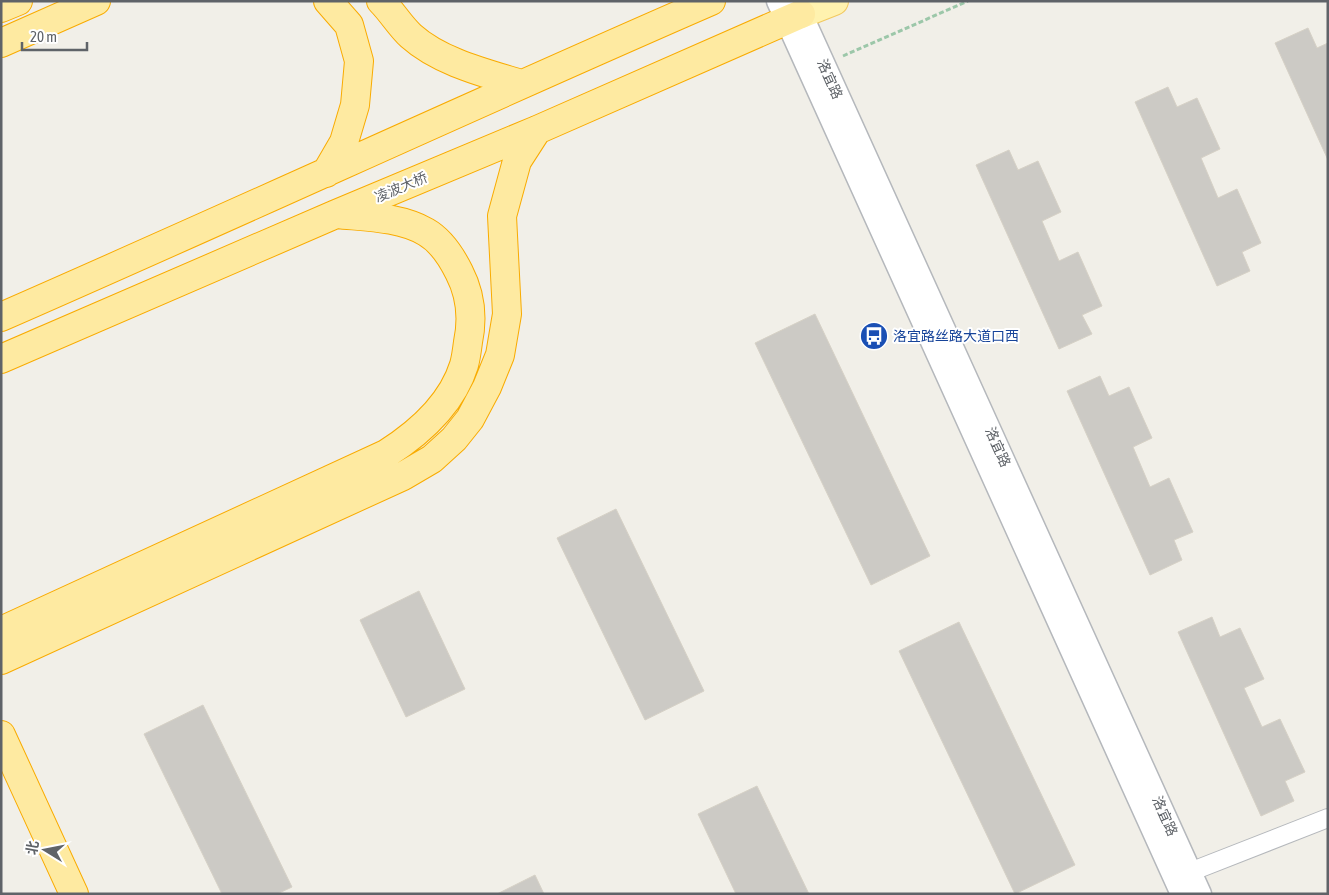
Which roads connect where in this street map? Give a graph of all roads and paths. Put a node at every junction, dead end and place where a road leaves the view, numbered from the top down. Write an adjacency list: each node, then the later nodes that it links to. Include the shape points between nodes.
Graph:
1 (18, 1): 8 (highway)
2 (96, 1): 10 (highway)
3 (328, 1): 14 (highway, via 349,25 359,61 355,105 344,142)
4 (381, 1): 12 (highway, via 412,37 433,51 465,67)
5 (711, 1): 12 (highway)
6 (834, 1): 9 (main road)
7 (968, 1): 11 (path)
8 (1, 8)
9 (790, 9): 13 (highway, 凌波大桥); 22 (street, 洛宜路); 24 (street, 洛宜路)
10 (1, 43)
11 (839, 58)
12 (521, 84): 14 (highway)
13 (537, 130): 15 (highway, 凌波大桥); 19 (highway, via 516,161 502,216 507,314 500,355 470,419 454,439 432,459 403,476)
14 (326, 173): 16 (highway)
15 (336, 214): 17 (highway, 凌波大桥); 18 (highway, via 387,220 428,233 454,262 464,281 471,304 464,365 450,394 430,419 408,440 386,454)
16 (1, 317)
17 (1, 359)
18 (1, 631)
19 (1, 660)
20 (1, 735): 23 (highway)
21 (1328, 818): 22 (street)
22 (1190, 872): 25 (street, 洛宜路)
23 (74, 894)
24 (1182, 894)
25 (1200, 894)

